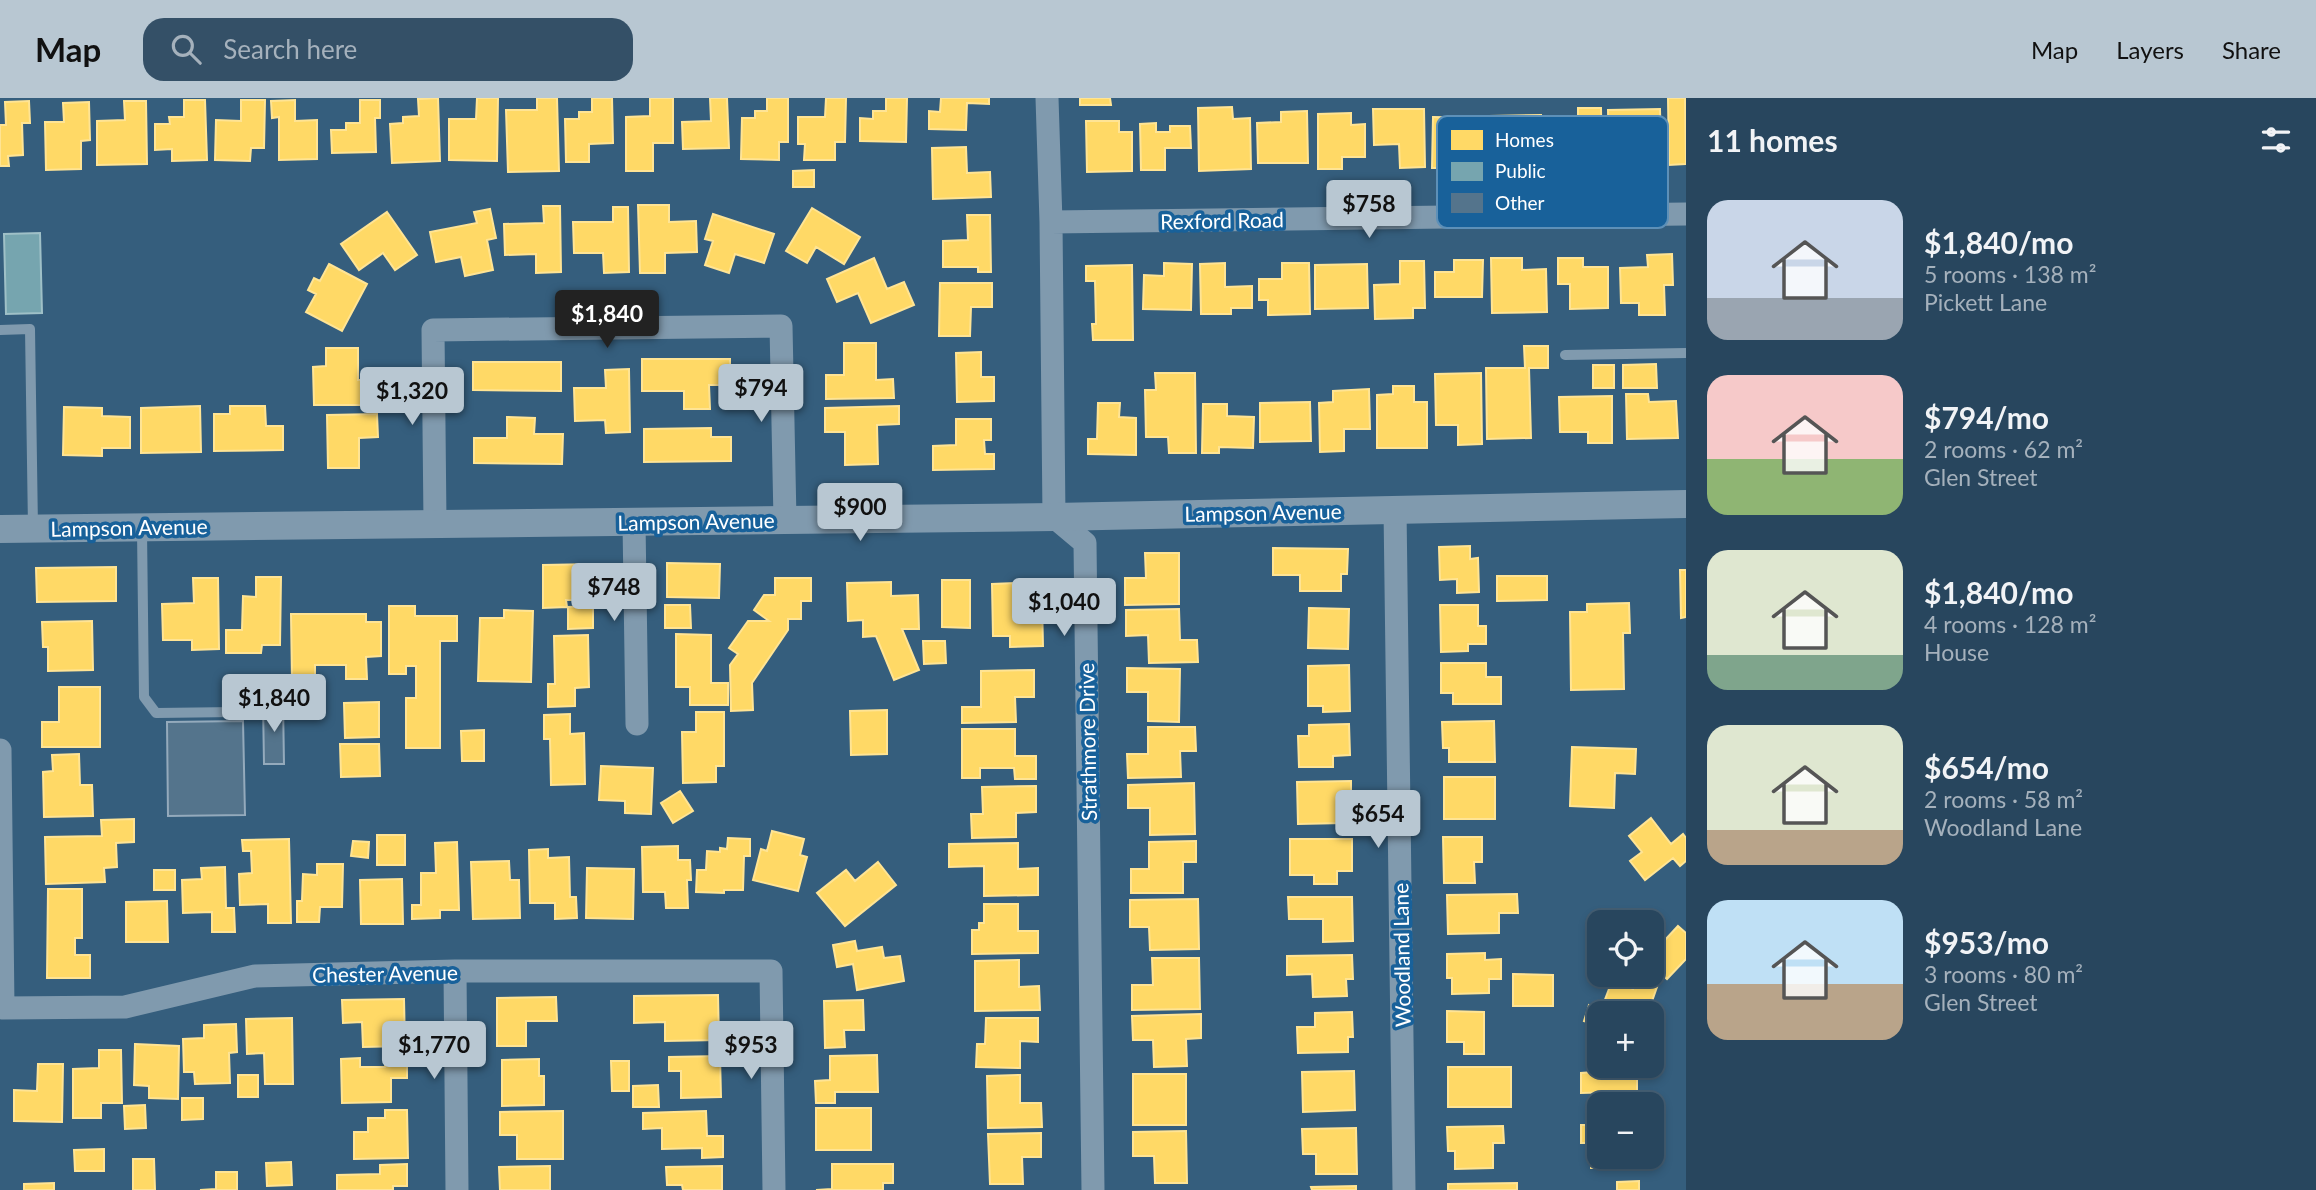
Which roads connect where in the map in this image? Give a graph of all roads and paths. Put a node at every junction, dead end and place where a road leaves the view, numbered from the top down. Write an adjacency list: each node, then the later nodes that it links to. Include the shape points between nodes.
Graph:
1 (1047, 98): 5 (street)
2 (1668, 214): 3 (street, Rexford Road)
3 (1686, 214)
4 (1437, 217): 5 (street, Rexford Road)
5 (1051, 222): 11 (street)
6 (0, 330): 16 (lane, via 30,329)
7 (1686, 353): 8 (lane)
8 (1565, 355)
9 (1686, 504): 10 (street, Lampson Avenue)
10 (1395, 509): 11 (street, Lampson Avenue); 25 (street, Woodland Lane)
11 (1054, 517): 12 (street, Lampson Avenue); 24 (street, Strathmore Drive, via 1085,543)
12 (785, 520): 13 (street, via 781,326 433,330); 14 (street, Lampson Avenue)
13 (435, 522): 14 (street, Lampson Avenue); 15 (street, Lampson Avenue)
14 (634, 522): 19 (street)
15 (142, 527): 16 (street, Lampson Avenue); 18 (lane, via 144,697 156,713)
16 (33, 528): 17 (street, Lampson Avenue)
17 (0, 529)
18 (236, 712)
19 (637, 724)
20 (0, 750): 21 (street, Chester Avenue, via 4,1008 125,1007 255,976)
21 (455, 971): 22 (street); 23 (street, Chester Avenue, via 771,971)
22 (457, 1190)
23 (774, 1190)
24 (1093, 1190)
25 (1404, 1190)

